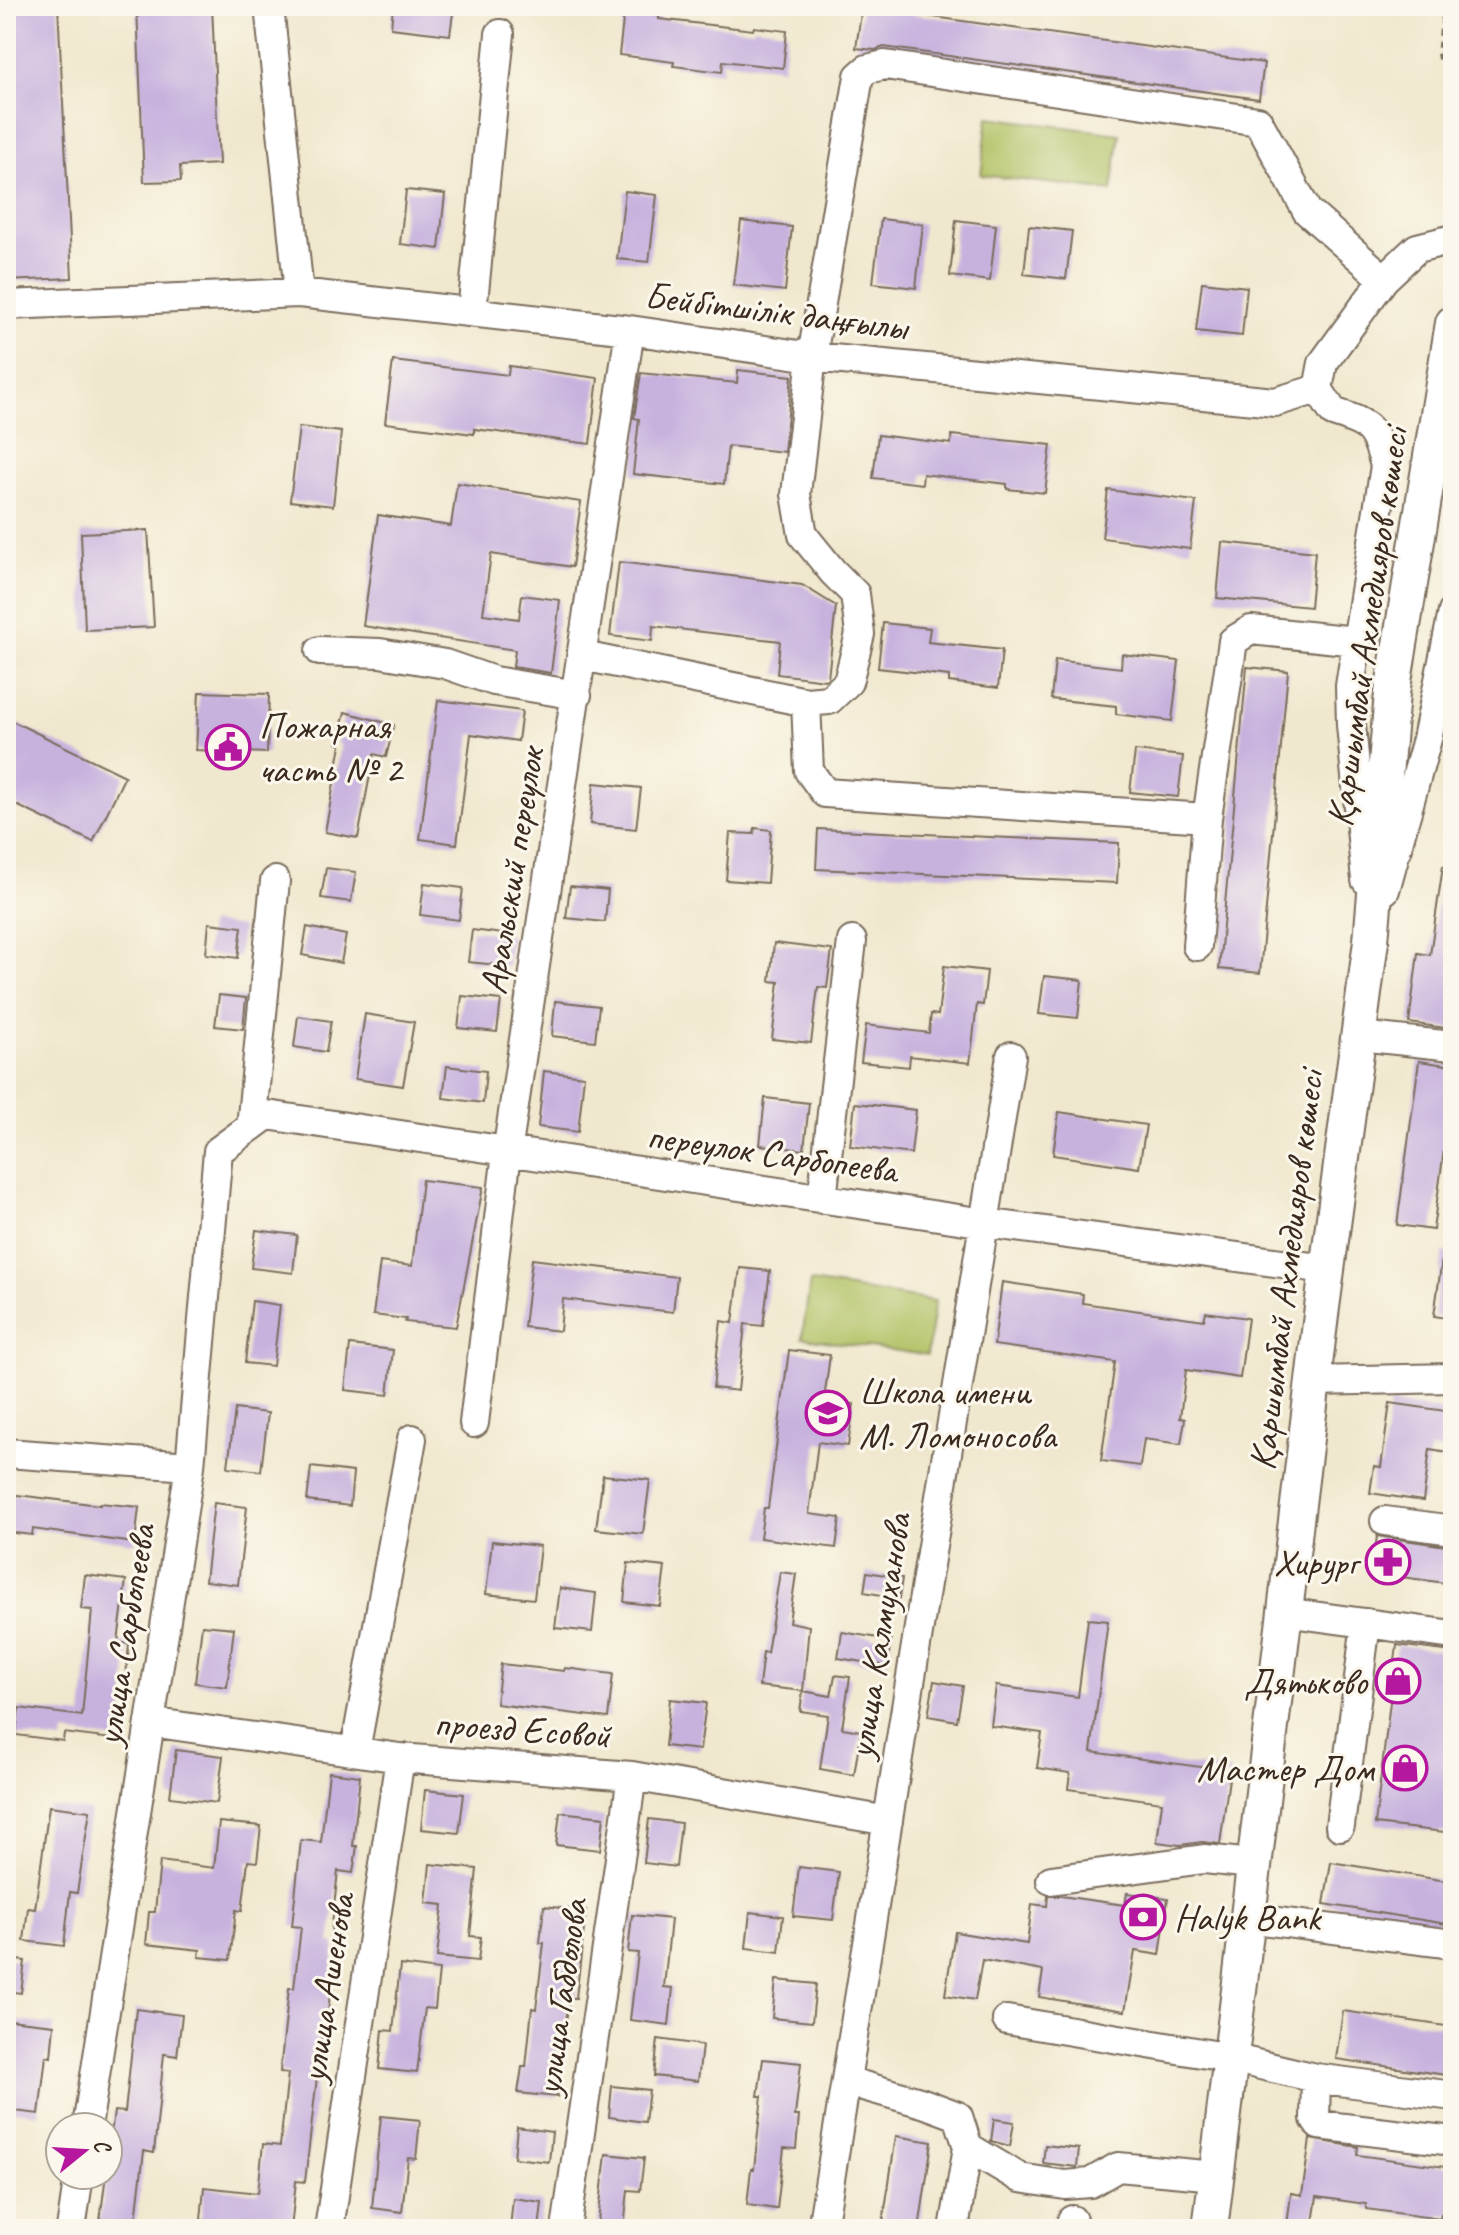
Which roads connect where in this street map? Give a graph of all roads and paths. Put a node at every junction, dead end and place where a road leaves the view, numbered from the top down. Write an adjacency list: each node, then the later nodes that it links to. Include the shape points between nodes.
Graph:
1 (269, 6): 7 (street)
2 (1444, 6): 4 (path, via 1439,60 1451,58)
3 (500, 34): 9 (street)
4 (1453, 46)
5 (1453, 239): 6 (street, via 1417,248)
6 (1384, 279): 12 (street, via 1307,211 1258,121 885,65 859,76); 13 (street, via 1323,363)
7 (299, 293): 8 (street, Бейбітшілік даңғылы); 9 (street, Бейбітшілік даңғылы)
8 (6, 305)
9 (472, 312): 11 (street, Бейбітшілік даңғылы)
10 (1453, 323): 23 (main road, Қаршымбай Ахмедияров көшесі, via 1392,693)
11 (630, 330): 12 (street, Бейбітшілік даңғылы); 17 (street, Аральский переулок)
12 (812, 357): 13 (street, Бейбітшілік даңғылы, via 1275,402); 19 (street, via 796,494 800,522 803,535 855,594 860,634 848,682 829,700)
13 (1318, 389): 15 (street, via 1333,412 1361,421 1377,437 1385,466)
14 (1453, 612): 23 (street, via 1427,739)
15 (1356, 641): 20 (street, via 1251,630 1233,641); 23 (street, via 1351,725)
16 (320, 651): 18 (street, via 380,653 445,664 494,681)
17 (583, 656): 18 (street, Аральский переулок); 19 (street)
18 (577, 695): 30 (street, Аральский переулок)
19 (806, 702): 20 (street, via 809,771 825,793)
20 (1207, 818): 24 (street)
21 (275, 881): 28 (street)
22 (852, 941): 31 (street)
23 (1371, 941): 25 (main road, Қаршымбай Ахмедияров көшесі)
24 (1197, 946)
25 (1359, 1036): 26 (street); 33 (main road, Қаршымбай Ахмедияров көшесі)
26 (1453, 1046)
27 (1011, 1056): 32 (street, улица Калмуханова)
28 (251, 1127): 29 (street, переулок Сарбопеева); 30 (street, переулок Сарбопеева, via 267,1115)
29 (218, 1151): 39 (street, улица Сарбопеева)
30 (507, 1153): 31 (street, переулок Сарбопеева); 36 (street, Аральский переулок)
31 (822, 1199): 32 (street, переулок Сарбопеева)
32 (985, 1223): 33 (street, переулок Сарбопеева); 49 (street, улица Калмуханова)
33 (1327, 1269): 35 (main road, Қаршымбай Ахмедияров көшесі)
34 (1453, 1378): 35 (street)
35 (1313, 1381): 42 (main road, Қаршымбай Ахмедияров көшесі)
36 (474, 1423)
37 (412, 1439): 46 (street)
38 (6, 1453): 39 (street)
39 (190, 1466): 45 (street, улица Сарбопеева)
40 (1385, 1521): 41 (street)
41 (1453, 1530)
42 (1284, 1612): 43 (street); 51 (main road, Қаршымбай Ахмедияров көшесі)
43 (1366, 1623): 44 (street); 50 (street)
44 (1453, 1635)
45 (150, 1722): 46 (street, проезд Есовой); 60 (street, улица Сарбопеева)
46 (355, 1751): 47 (street, проезд Есовой)
47 (400, 1758): 48 (street, проезд Есовой); 66 (street, улица Ашенова)
48 (632, 1776): 49 (street, проезд Есовой); 67 (street, улица Габдолова)
49 (888, 1821): 58 (street, улица Калмуханова)
50 (1340, 1826)
51 (1253, 1864): 52 (street, via 1204,1859); 53 (main road, Қаршымбай Ахмедияров көшесі)
52 (1051, 1880)
53 (1246, 1918): 54 (street); 56 (main road, Қаршымбай Ахмедияров көшесі)
54 (1453, 1944)
55 (1007, 2020): 56 (street)
56 (1231, 2058): 57 (street); 63 (main road, Қаршымбай Ахмедияров көшесі)
57 (1316, 2078): 59 (street); 61 (street, via 1319,2125)
58 (846, 2081): 62 (street, via 958,2116); 68 (street, улица Калмуханова)
59 (1453, 2096)
60 (89, 2111)
61 (1453, 2141)
62 (968, 2147): 63 (street, via 1020,2178 1065,2185 1090,2183 1118,2167); 69 (street)
63 (1216, 2176): 70 (main road, Қаршымбай Ахмедияров көшесі)
64 (77, 2191): 65 (street)
65 (71, 2229)
66 (329, 2229)
67 (566, 2229)
68 (822, 2229)
69 (954, 2229)
70 (1210, 2229)

